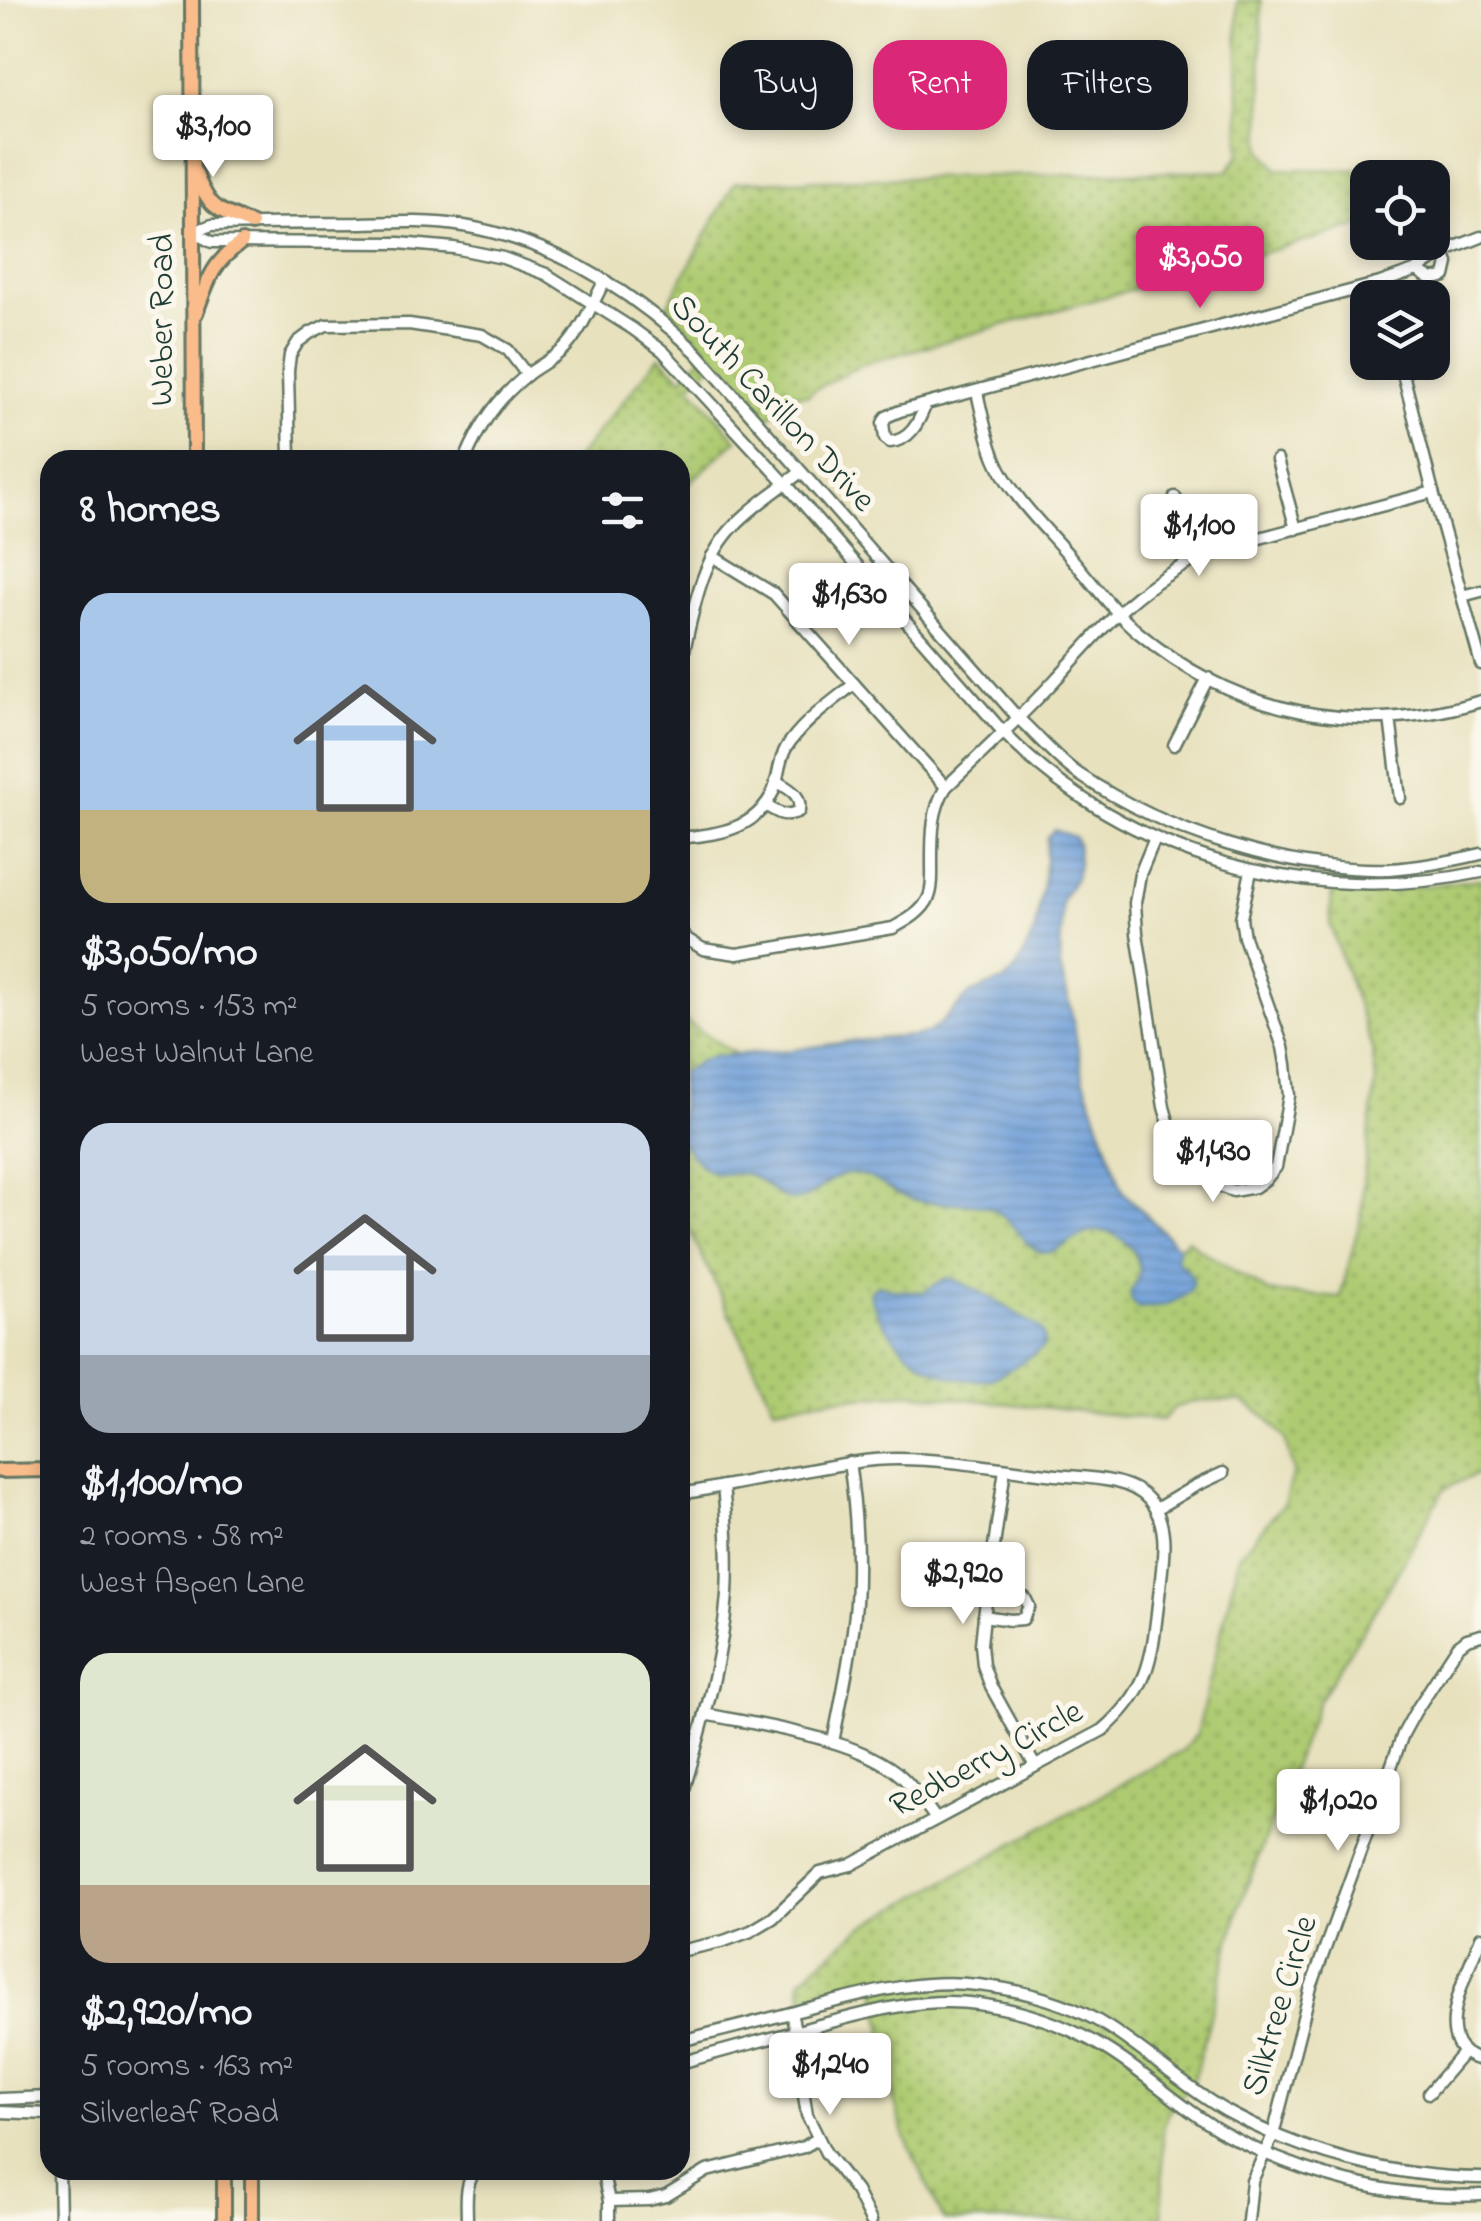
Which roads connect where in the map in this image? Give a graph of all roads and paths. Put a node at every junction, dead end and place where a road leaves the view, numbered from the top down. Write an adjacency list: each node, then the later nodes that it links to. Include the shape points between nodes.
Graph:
1 (192, 0): 2 (main road, Weber Road)
2 (192, 165): 3 (main road, via 215,208); 4 (main road, Weber Road)
3 (252, 224): 4 (street, South Carillon Drive); 11 (street, South Carillon Drive, via 463,226 526,241)
4 (192, 232): 6 (street, South Carillon Drive, via 212,242); 15 (main road, Weber Road)
5 (1481, 237): 7 (street)
6 (242, 242): 14 (street, South Carillon Drive, via 454,248 546,274); 15 (main road, via 210,272)
7 (1450, 249)
8 (1432, 260): 10 (street)
9 (1447, 260): 10 (street, via 1437,280)
10 (1418, 270): 12 (street)
11 (605, 280): 14 (street); 24 (street, South Carillon Drive, via 696,352)
12 (1389, 280)
13 (1350, 291): 18 (street)
14 (592, 302): 16 (street, via 564,349); 25 (street, South Carillon Drive, via 663,351)
15 (193, 320): 20 (main road, Weber Road)
16 (527, 375): 21 (street, via 508,350 482,334 409,324 326,326 298,342 290,355); 22 (street, via 499,401)
17 (1405, 380): 26 (street)
18 (977, 392): 19 (street); 33 (street, via 986,434 1011,488)
19 (925, 406)
20 (194, 450)
21 (291, 450)
22 (469, 450)
23 (1277, 460): 28 (street)
24 (801, 472): 25 (street); 39 (street, South Carillon Drive)
25 (786, 484): 29 (street, via 736,524); 41 (street, South Carillon Drive)
26 (1433, 492): 28 (street); 32 (street)
27 (1175, 497): 30 (street)
28 (1296, 529): 30 (street)
29 (712, 556): 34 (street); 37 (street, via 774,594)
30 (1199, 557): 33 (street)
31 (1481, 591): 32 (street)
32 (1462, 596): 35 (street)
33 (1118, 612): 36 (street, via 1168,655); 39 (street)
34 (690, 627)
35 (1481, 664)
36 (1208, 678): 40 (street, via 1276,706); 42 (street)
37 (854, 684): 43 (street, via 787,746); 44 (street)
38 (1481, 701): 40 (street, via 1444,713)
39 (1018, 718): 41 (street); 49 (street, South Carillon Drive, via 1076,773 1136,808 1209,838 1356,868 1438,864)
40 (1390, 718): 45 (street)
41 (1004, 733): 44 (street); 48 (street, South Carillon Drive, via 1071,791)
42 (1174, 745)
43 (776, 781): 46 (street); 46 (street, via 800,799 799,811 782,815)
44 (946, 788): 52 (street, via 934,814 930,897 907,920 893,928 737,954)
45 (1400, 798)
46 (764, 805): 47 (street, via 724,833)
47 (690, 837)
48 (1154, 838): 50 (street, South Carillon Drive); 50 (street, via 1135,902 1164,1107 1170,1128 1210,1180 1232,1191 1256,1187 1276,1166 1288,1096 1283,1047 1240,918)
49 (1481, 854)
50 (1252, 871): 51 (street, South Carillon Drive, via 1356,884)
51 (1481, 872)
52 (690, 941)
53 (849, 1462): 54 (street, via 895,1459); 58 (street); 65 (street, via 856,1603)
54 (1005, 1469): 60 (street, via 1131,1487); 61 (street)
55 (40, 1470): 56 (main road)
56 (0, 1471)
57 (1223, 1474): 60 (street)
58 (723, 1486): 59 (street); 64 (street, via 727,1593)
59 (690, 1492)
60 (1156, 1509): 66 (street, Redberry Circle, via 1164,1551 1147,1674 1103,1730)
61 (987, 1591): 62 (street); 62 (street, via 1025,1598 1030,1606 1024,1619)
62 (984, 1616): 66 (street, via 982,1665)
63 (1481, 1635): 82 (street, Silktree Circle, via 1458,1646 1403,1734 1311,1986)
64 (705, 1714): 65 (street); 67 (street)
65 (832, 1742): 68 (street, via 900,1775)
66 (1035, 1766): 68 (street, Redberry Circle)
67 (690, 1768)
68 (936, 1819): 70 (street, Redberry Circle, via 851,1865 820,1873 751,1932)
69 (1481, 1937): 74 (street, via 1453,2018)
70 (690, 1949)
71 (792, 2013): 72 (street); 73 (street); 82 (street, via 934,1983 1023,1993 1105,2026 1185,2085)
72 (796, 2031): 75 (street); 83 (street, via 807,2115); 84 (street, via 893,2006 974,2003 1020,2012 1109,2050 1180,2105)
73 (690, 2038)
74 (1463, 2053): 76 (street); 77 (street)
75 (690, 2059)
76 (1481, 2060)
77 (1429, 2093)
78 (40, 2098): 79 (street)
79 (0, 2100)
80 (0, 2112): 81 (street)
81 (40, 2114)
82 (1273, 2135): 84 (street, Silktree Circle); 85 (street, via 1379,2167)
83 (818, 2139): 92 (street, via 708,2171 666,2196); 98 (street)
84 (1265, 2152): 91 (street, via 1356,2183); 99 (street, Silktree Circle, via 1252,2181)
85 (1481, 2178)
86 (60, 2180): 93 (street)
87 (224, 2180): 94 (main road)
88 (252, 2180): 95 (main road)
89 (469, 2180): 96 (street)
90 (604, 2180): 92 (street)
91 (1481, 2196)
92 (609, 2201): 97 (street)
93 (60, 2221)
94 (224, 2221)
95 (252, 2221)
96 (467, 2221)
97 (608, 2221)
98 (870, 2221)
99 (1248, 2221)

